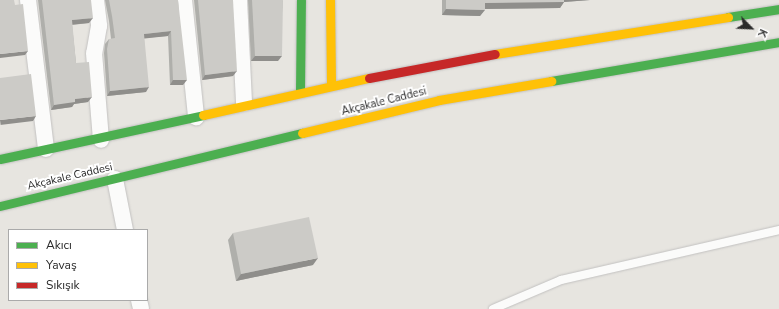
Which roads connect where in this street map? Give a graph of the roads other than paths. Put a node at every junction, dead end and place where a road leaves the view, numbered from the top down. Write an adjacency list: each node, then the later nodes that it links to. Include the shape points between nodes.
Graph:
1 (28, 0): 14 (street)
2 (96, 0): 13 (street, via 99,26 94,52)
3 (184, 0): 12 (street)
4 (239, 0): 11 (street)
5 (301, 0): 10 (main road)
6 (330, 0): 9 (main road)
7 (779, 9): 9 (main road, via 449,61)
8 (779, 42): 16 (main road, Akçakale Caddesi, via 439,100)
9 (331, 86): 10 (main road)
10 (300, 91): 11 (main road)
11 (244, 103): 12 (main road)
12 (196, 117): 13 (main road)
13 (101, 140): 14 (main road)
14 (46, 149): 15 (main road)
15 (0, 160)
16 (115, 179): 17 (main road, Akçakale Caddesi); 18 (street)
17 (0, 206)
18 (125, 229)
19 (779, 230): 20 (lane, via 561,280)
20 (493, 309)

